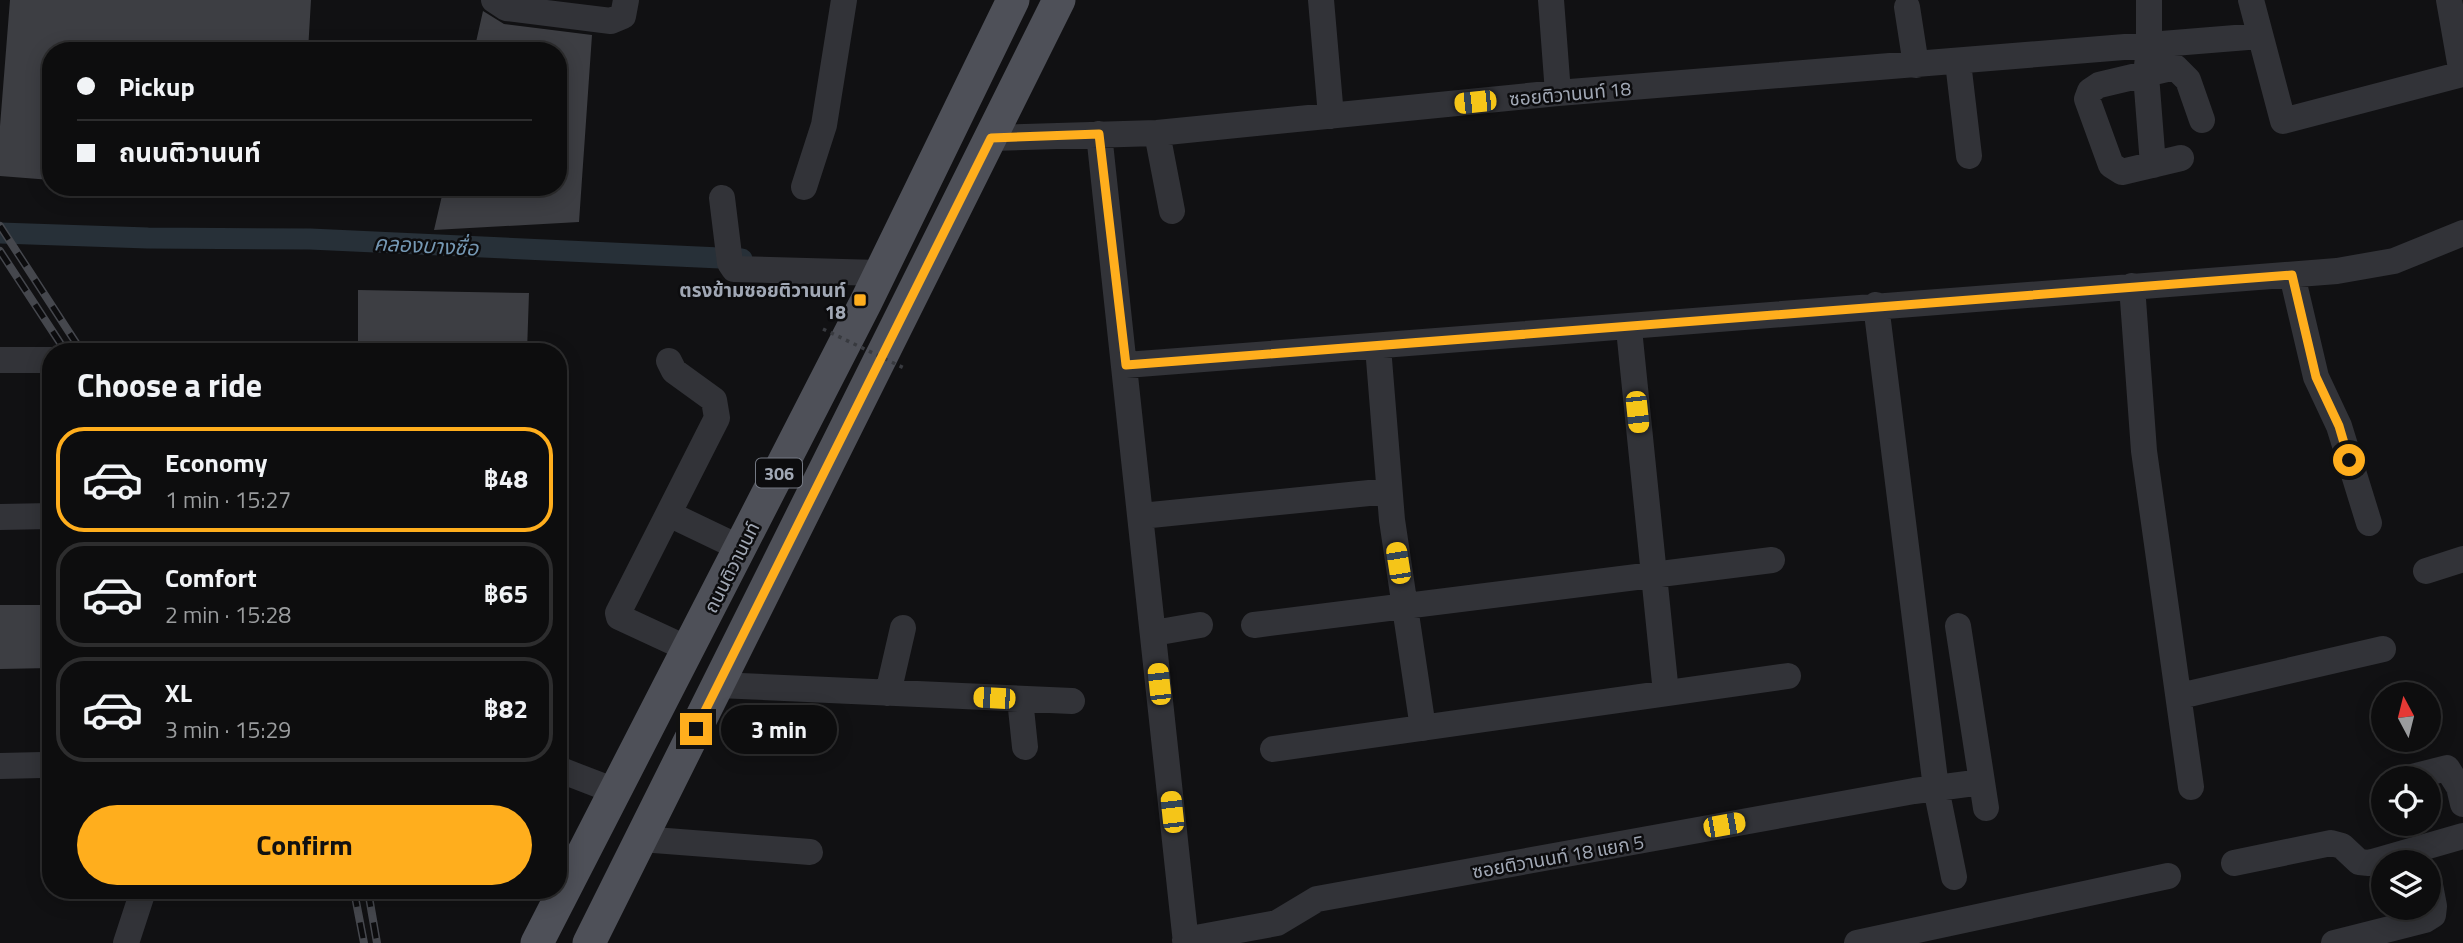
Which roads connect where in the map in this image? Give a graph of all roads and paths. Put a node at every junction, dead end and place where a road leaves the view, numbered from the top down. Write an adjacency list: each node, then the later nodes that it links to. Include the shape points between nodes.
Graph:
1 (494, 0): 2 (street, via 506,8 611,21 623,16)
2 (626, 0)
3 (844, 0): 26 (street, via 824,125)
4 (1013, 0): 30 (main road, ถนนติวานนท์ / 306)
5 (1059, 0): 22 (main road, 306)
6 (1321, 0): 18 (street)
7 (1551, 0): 17 (street)
8 (2149, 0): 13 (street)
9 (2251, 0): 12 (street)
10 (2449, 0): 12 (street, via 2462,74 2283,121)
11 (1908, 7): 15 (street)
12 (2260, 36): 13 (street, ซอยติวานนท์ 18)
13 (2149, 48): 14 (street, ซอยติวานนท์ 18); 16 (street)
14 (1958, 62): 15 (street, ซอยติวานนท์ 18); 23 (street)
15 (1916, 65): 17 (street, ซอยติวานนท์ 18)
16 (2146, 75): 19 (street, via 2175,67 2182,71); 25 (street); 25 (street, via 2099,85 2087,99 2111,165 2122,172)
17 (1558, 93): 18 (street, ซอยติวานนท์ 18)
18 (1331, 116): 20 (street, ซอยติวานนท์ 18)
19 (2202, 120)
20 (1157, 133): 21 (street, ซอยติวานนท์ 18); 28 (street)
21 (1099, 134): 22 (street, ซอยติวานนท์ 18); 40 (street)
22 (991, 138): 62 (main road, 306)
23 (1969, 156)
24 (2181, 158): 25 (street)
25 (2153, 165)
26 (804, 187)
27 (722, 198): 30 (street, via 729,255 736,269)
28 (1172, 211)
29 (2463, 233): 31 (street, via 2394,261)
30 (879, 273): 48 (main road, ถนนติวานนท์ / 306)
31 (2292, 275): 32 (street); 47 (street, via 2316,377 2339,426)
32 (2132, 286): 33 (street); 65 (street, via 2144,451)
33 (1876, 305): 34 (street); 76 (street)
34 (1629, 328): 36 (street); 52 (street)
35 (823, 329): 41 (path, bridge)
36 (1378, 346): 40 (street); 42 (street)
37 (0, 360): 38 (street)
38 (42, 360)
39 (669, 361): 43 (street, via 674,372 714,400 718,411 714,429)
40 (1126, 365): 45 (street)
41 (906, 369)
42 (1389, 491): 45 (street); 53 (street)
43 (669, 514): 48 (street); 59 (street, via 618,613)
44 (42, 516): 46 (street)
45 (1141, 516): 58 (street)
46 (0, 517)
47 (2369, 523)
48 (740, 548): 59 (main road, ถนนติวานนท์ / 306)
49 (2463, 559): 51 (street)
50 (1772, 560): 52 (street)
51 (2426, 571)
52 (1654, 575): 53 (street); 64 (street)
53 (1405, 606): 55 (street); 68 (street)
54 (1200, 625): 58 (street)
55 (1254, 625)
56 (1958, 626): 76 (street, ซอยติวานนท์ 18 แยก 5, via 1984,795)
57 (903, 628): 63 (street)
58 (1154, 633): 92 (street)
59 (688, 649): 77 (main road, ถนนติวานนท์ / 306)
60 (2383, 649): 65 (street)
61 (1787, 676): 64 (street)
62 (718, 685): 63 (street); 80 (main road, 306)
63 (888, 693): 66 (street)
64 (1666, 694): 68 (street)
65 (2180, 696): 75 (street)
66 (1020, 699): 67 (street); 69 (street)
67 (1072, 701)
68 (1423, 727): 70 (street)
69 (1025, 747)
70 (1273, 749)
71 (42, 765): 72 (street)
72 (0, 766)
73 (2441, 769): 78 (street, via 2446,768 2459,787)
74 (567, 772): 77 (street)
75 (2191, 787)
76 (1936, 788): 86 (street); 92 (street, ซอยติวานนท์ 18 แยก 5, via 1317,899 1278,923)
77 (615, 791): 87 (main road, ถนนติวานนท์ / 306)
78 (2463, 804)
79 (2463, 836): 81 (street)
80 (641, 839): 82 (street); 95 (main road, 306)
81 (2434, 850)
82 (810, 852)
83 (2234, 863): 84 (street, via 2331,843 2342,846 2359,862)
84 (2371, 863)
85 (2168, 876): 91 (street)
86 (1954, 877)
87 (567, 885)
88 (140, 899): 93 (street)
89 (560, 899): 94 (main road, ถนนติวานนท์ / 306)
90 (2425, 920): 97 (street)
91 (1964, 931): 96 (street)
92 (1185, 942)
93 (126, 943)
94 (537, 943)
95 (589, 943)
96 (1857, 943)
97 (2334, 943)

